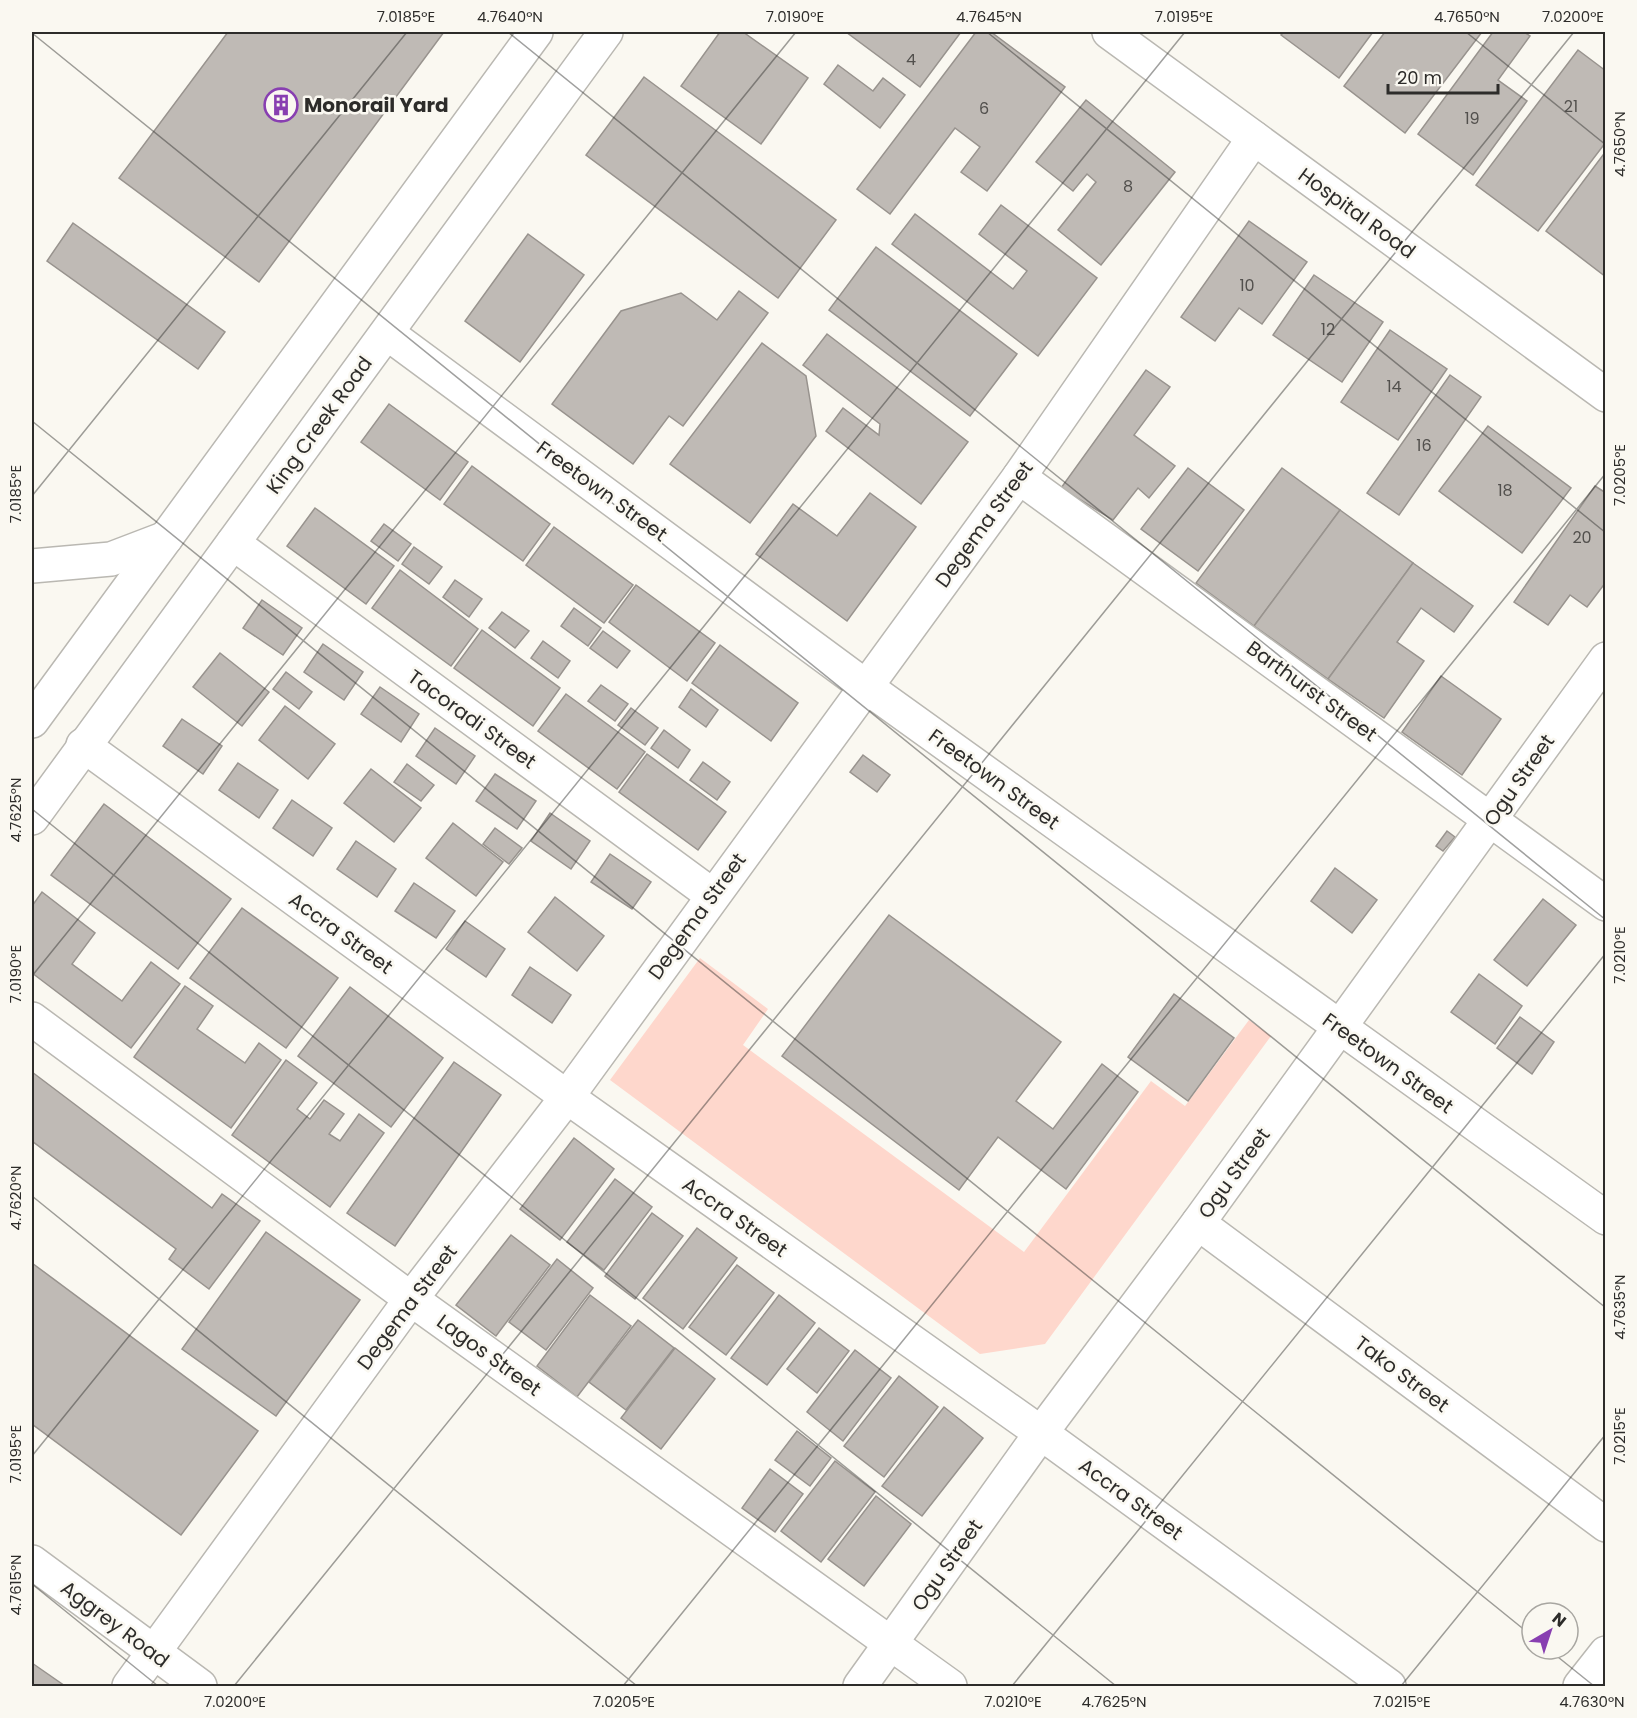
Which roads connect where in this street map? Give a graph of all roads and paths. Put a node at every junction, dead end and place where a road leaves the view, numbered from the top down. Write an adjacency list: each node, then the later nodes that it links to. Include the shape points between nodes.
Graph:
1 (536, 32): 8 (street)
2 (606, 32): 5 (street, King Creek Road)
3 (1109, 32): 4 (street, Hospital Road)
4 (1254, 138): 6 (street, Hospital Road); 7 (street, Degema Street)
5 (387, 333): 9 (street, King Creek Road); 12 (street, Freetown Street)
6 (1605, 394)
7 (1019, 477): 12 (street, Degema Street); 16 (street, Barthurst Street)
8 (166, 538): 10 (street, via 111,560); 13 (street)
9 (233, 543): 14 (street, King Creek Road); 17 (street, Tacoradi Street)
10 (32, 566)
11 (1605, 659): 16 (street, Ogu Street)
12 (865, 686): 17 (street, Degema Street); 20 (street, Freetown Street)
13 (32, 721)
14 (83, 745): 15 (street, King Creek Road); 21 (street, Accra Street)
15 (32, 818)
16 (1490, 821): 18 (street, Barthurst Street); 20 (street, Ogu Street)
17 (712, 895): 21 (street, Degema Street)
18 (1605, 904)
19 (32, 1019): 24 (street, Lagos Street)
20 (1339, 1028): 22 (street, Freetown Street); 23 (street, Ogu Street)
21 (567, 1097): 24 (street, Degema Street); 25 (street, Accra Street)
22 (1605, 1218)
23 (1198, 1223): 25 (street, Ogu Street); 26 (street, Tako Street)
24 (411, 1299): 28 (street, Lagos Street); 29 (street, Degema Street)
25 (1041, 1433): 28 (street, Ogu Street); 35 (street, Accra Street)
26 (1605, 1525)
27 (32, 1562): 29 (street, Aggrey Road)
28 (891, 1644): 33 (street, Ogu Street); 34 (street, Lagos Street)
29 (153, 1653): 31 (street, Degema Street); 32 (street, Aggrey Road)
30 (1605, 1653): 36 (street)
31 (129, 1686)
32 (200, 1686)
33 (860, 1686)
34 (950, 1686)
35 (1389, 1686)
36 (1580, 1686)

